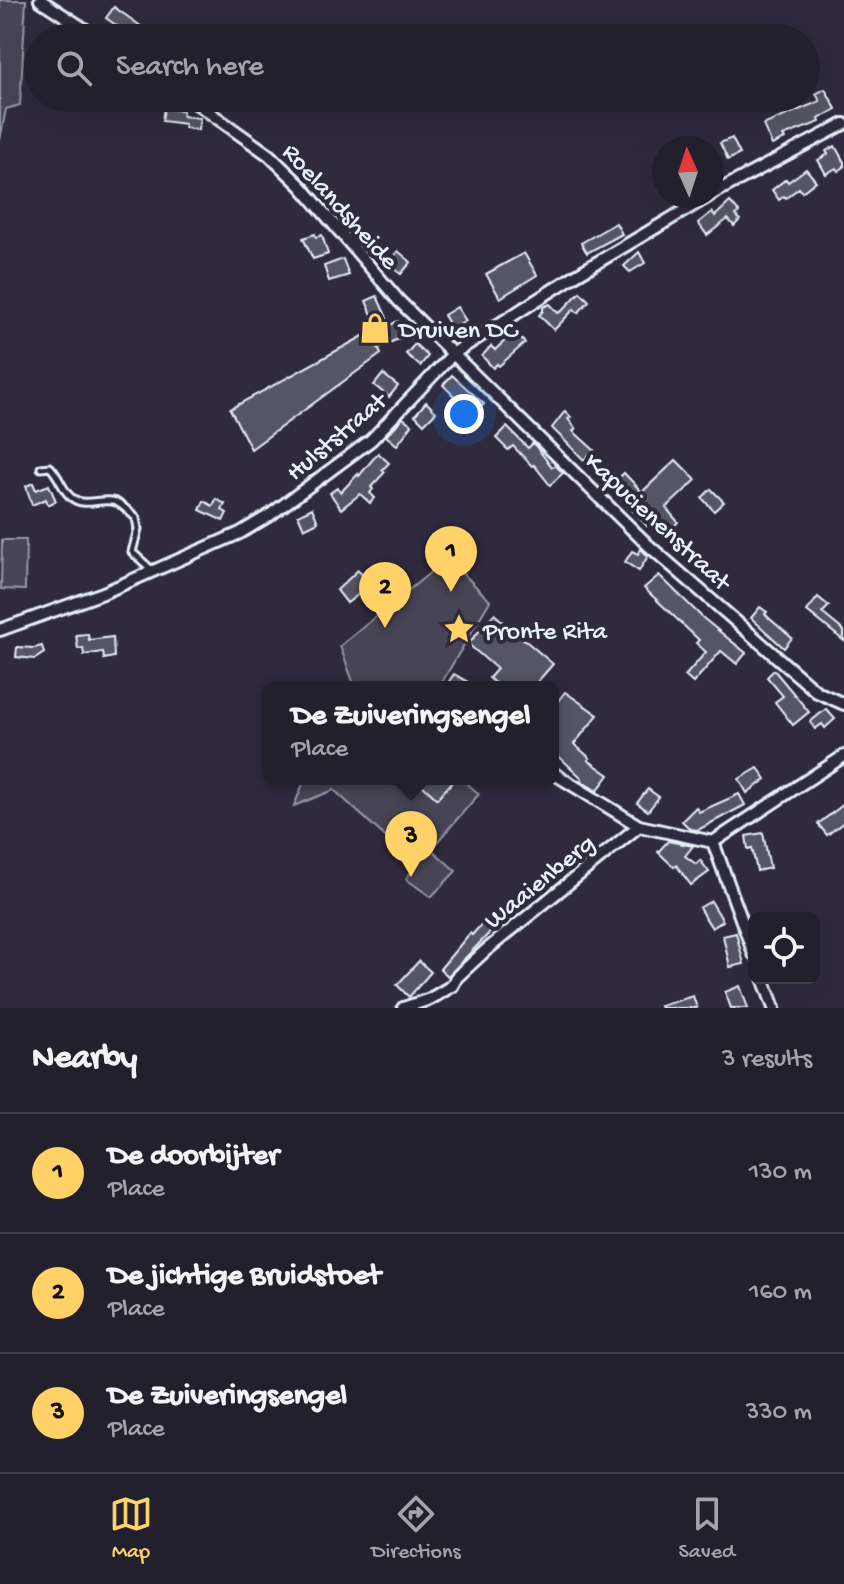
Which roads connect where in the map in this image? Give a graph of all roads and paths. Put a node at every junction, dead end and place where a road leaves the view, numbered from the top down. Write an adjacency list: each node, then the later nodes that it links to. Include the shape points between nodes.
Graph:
1 (40, 0): 2 (street)
2 (77, 24)
3 (209, 112): 7 (street, Roelandsheide, via 269,155 301,186 399,301)
4 (844, 124): 5 (street, Hulststraat)
5 (724, 188)
6 (688, 208): 7 (street, Hulststraat)
7 (454, 353): 9 (street, Hulststraat, via 371,440 333,470 240,533); 11 (street, Kapucienenstraat, via 648,545 817,692)
8 (41, 468): 9 (lane, via 50,467 68,495 80,503 118,503 136,518 132,552)
9 (153, 571): 10 (street, Hulststraat)
10 (0, 630)
11 (844, 704)
12 (844, 756): 15 (street)
13 (559, 777): 14 (street)
14 (639, 826): 15 (street); 18 (street, Waaienberg, via 485,951 452,986)
15 (713, 842): 16 (street)
16 (748, 938)
17 (765, 984): 19 (street)
18 (403, 1008)
19 (774, 1008)

